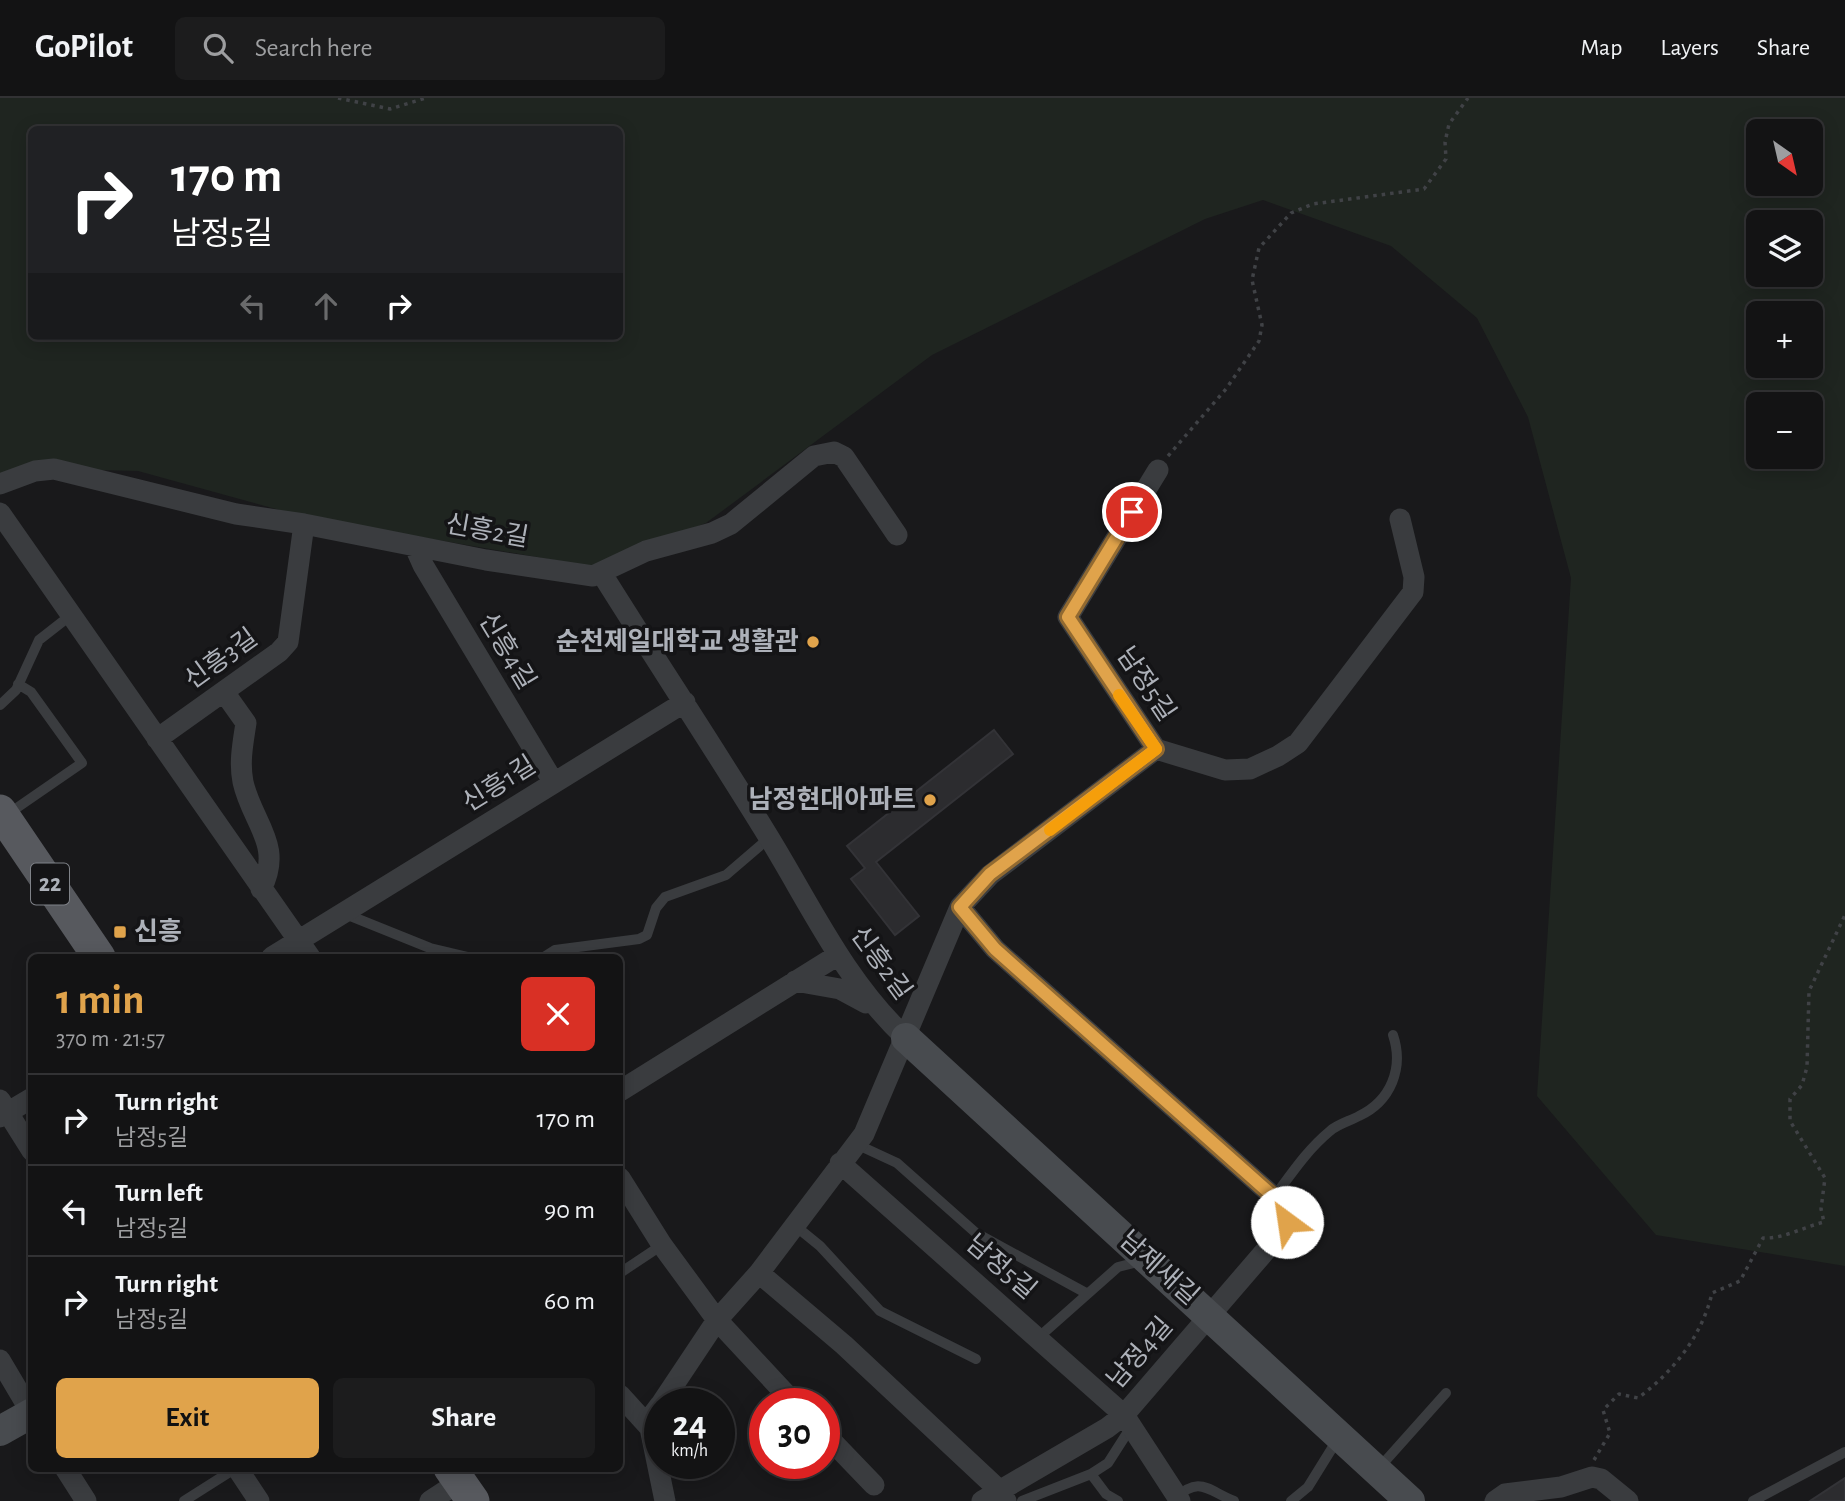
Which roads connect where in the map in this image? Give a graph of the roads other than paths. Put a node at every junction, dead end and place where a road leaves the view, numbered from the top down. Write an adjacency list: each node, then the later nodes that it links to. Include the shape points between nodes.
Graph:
1 (1158, 470): 15 (street, 남정5길, via 1068,617)
2 (0, 484): 5 (street, 신흥2길, via 54,469 236,514)
3 (0, 513): 9 (street)
4 (1400, 519): 15 (street, via 1414,577 1413,592 1298,743 1260,765 1238,770 1199,764)
5 (304, 524): 7 (street, 신흥2길); 11 (street, 신흥3길, via 288,642)
6 (897, 535): 8 (street, 신흥2길, via 844,457 834,452 814,456 731,524 646,551)
7 (415, 547): 8 (street, 신흥2길, via 574,574); 16 (street, 신흥4길)
8 (602, 574): 12 (street, 신흥2길)
9 (71, 615): 10 (lane, via 39,640); 14 (street)
10 (18, 684): 13 (lane); 17 (lane, via 31,692 82,763)
11 (224, 692): 14 (street, 신흥3길); 19 (street, via 246,723 240,760 244,784 271,858)
12 (685, 702): 16 (street, 신흥1길); 18 (street, 신흥2길)
13 (0, 705)
14 (157, 739): 19 (street)
15 (1156, 749): 20 (street, 남정5길, via 990,874)
16 (554, 783): 21 (street, 신흥1길)
17 (1, 816): 23 (main road, 22)
18 (769, 838): 26 (lane, via 726,875 665,897 646,935 639,939); 27 (street, 신흥2길)
19 (261, 889): 22 (street)
20 (960, 907): 31 (street, 남정5길); 39 (street, via 995,949)
21 (343, 913): 22 (street, 신흥1길); 25 (lane)
22 (304, 949): 24 (street, 신흥1길)
23 (97, 954)
24 (284, 954)
25 (455, 954)
26 (549, 954)
27 (838, 955): 28 (street); 29 (street, 신흥2길)
28 (795, 981): 29 (street, via 840,989); 32 (street)
29 (875, 1009): 31 (street, 신흥2길)
30 (1393, 1035): 39 (lane, via 1398,1059 1387,1095 1376,1106 1332,1129)
31 (905, 1038): 35 (street, 남정5길, via 873,1118); 42 (street, 남제새길)
32 (623, 1089)
33 (28, 1100): 34 (street)
34 (2, 1110): 36 (street)
35 (856, 1144): 37 (street, 남정5길); 45 (lane, via 897,1163 976,1233)
36 (28, 1145)
37 (840, 1163): 40 (street, 남정5길); 48 (street, 남정5길)
38 (623, 1183): 41 (street)
39 (1274, 1197): 46 (street, 남정4길, via 1287,1214 1285,1228)
40 (793, 1224): 44 (street, 남정5길); 49 (lane, via 820,1246 880,1311)
41 (662, 1245): 43 (lane); 47 (street)
42 (1149, 1259): 45 (lane, via 1118,1267); 46 (street, 남제새길)
43 (623, 1271)
44 (759, 1273): 47 (street, 남정5길); 71 (street, via 844,1345)
45 (1086, 1293): 48 (lane)
46 (1211, 1315): 58 (street, 남정4길); 60 (street, 남제새길)
47 (717, 1320): 51 (street, 남정5길); 52 (street)
48 (1039, 1337): 58 (street, 남정5길)
49 (976, 1359)
50 (0, 1360): 55 (street)
51 (671, 1388)
52 (780, 1388)
53 (1446, 1393): 63 (lane)
54 (623, 1398): 57 (street)
55 (28, 1408)
56 (28, 1415): 59 (street)
57 (644, 1421)
58 (1127, 1421): 67 (lane, via 1108,1462); 71 (street, 남정4길); 72 (street, 남정4길)
59 (0, 1431)
60 (1339, 1436): 63 (street, 남제새길); 81 (lane, via 1308,1487)
61 (840, 1450): 70 (street)
62 (1845, 1452): 85 (lane)
63 (1377, 1471): 82 (street, 남제새길)
64 (68, 1472): 73 (street)
65 (231, 1472): 74 (lane)
66 (240, 1472): 75 (street)
67 (1091, 1474): 78 (lane); 79 (lane, via 1105,1494)
68 (660, 1479): 77 (street)
69 (461, 1484): 76 (street)
70 (874, 1485)
71 (995, 1497)
72 (1177, 1499): 80 (lane, via 1199,1485)
73 (86, 1501)
74 (184, 1501)
75 (260, 1501)
76 (430, 1501)
77 (664, 1501)
78 (1022, 1501)
79 (1118, 1501)
80 (1234, 1501)
81 (1292, 1501)
82 (1410, 1501)
83 (1495, 1501): 84 (street, via 1505,1494 1561,1488 1592,1477)
84 (1628, 1501)
85 (1753, 1501)

